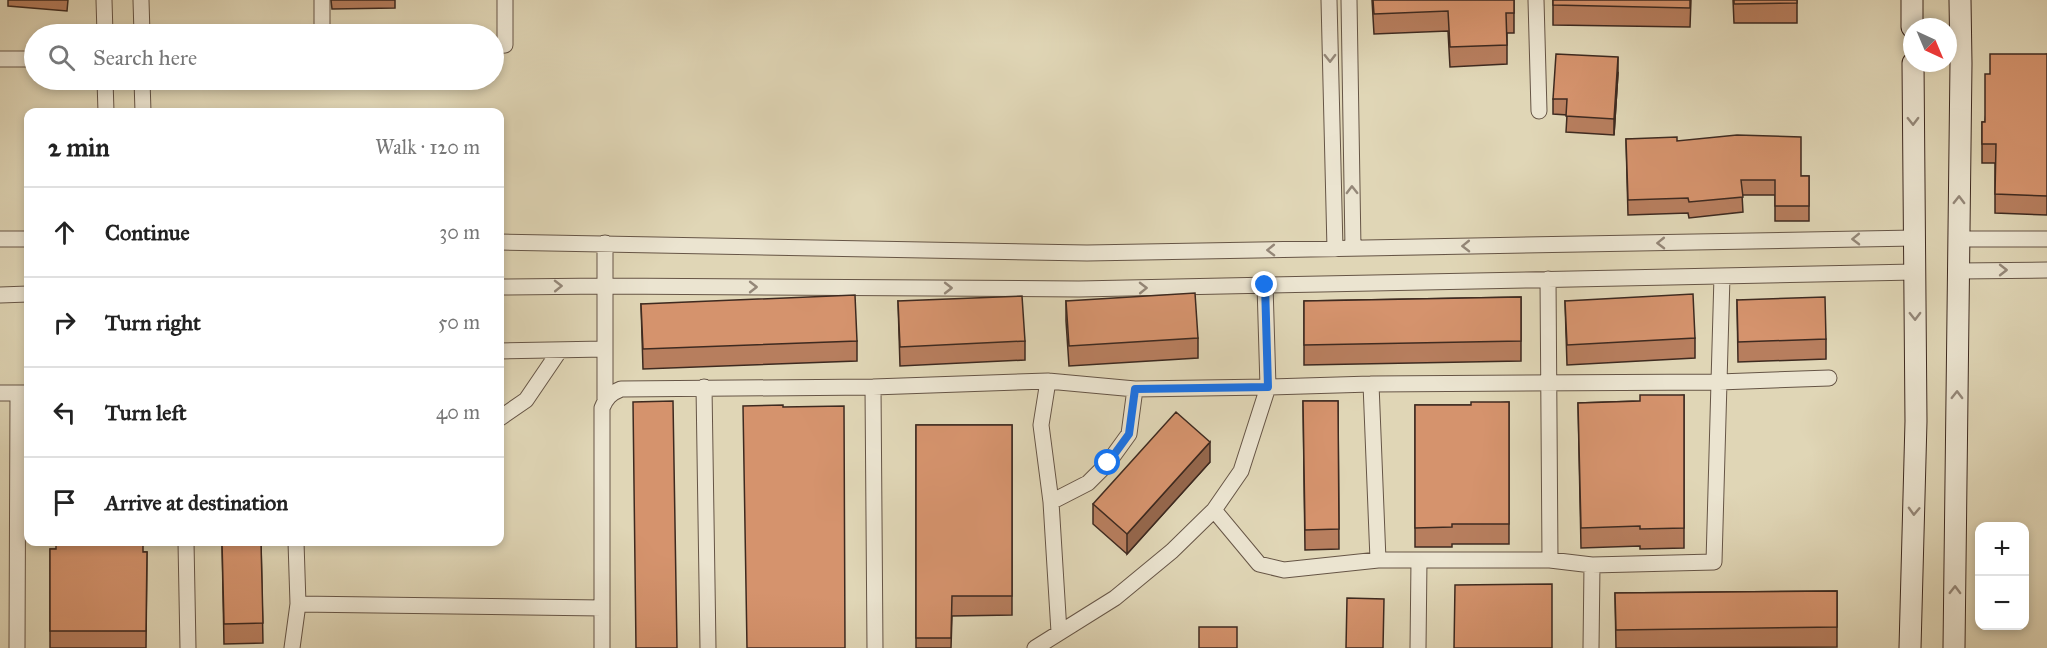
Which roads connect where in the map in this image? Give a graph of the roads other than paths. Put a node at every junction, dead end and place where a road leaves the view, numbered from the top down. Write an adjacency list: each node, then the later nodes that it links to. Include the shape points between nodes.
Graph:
1 (104, 0): 11 (street)
2 (141, 0): 12 (street)
3 (322, 0): 13 (street)
4 (505, 0): 14 (street)
5 (1329, 0): 31 (street, one-way to 31)
6 (1349, 0): 30 (street, one-way to 6)
7 (1536, 0): 22 (street)
8 (1912, 0): 10 (street)
9 (1960, 0): 26 (street, one-way to 9)
10 (1912, 18)
11 (105, 24)
12 (142, 24)
13 (322, 24)
14 (504, 45)
15 (0, 59): 16 (street)
16 (24, 59)
17 (1913, 72): 23 (street, one-way to 23)
18 (105, 90): 20 (street)
19 (142, 90): 21 (street)
20 (106, 108)
21 (143, 108)
22 (1539, 111)
23 (1914, 238): 30 (street, one-way to 30); 34 (street)
24 (0, 239): 25 (street)
25 (24, 239)
26 (1959, 239): 27 (street); 33 (street)
27 (2047, 239)
28 (504, 242): 29 (street)
29 (604, 243): 31 (street, one-way to 29, via 1087,253); 38 (street)
30 (1353, 248): 31 (street)
31 (1335, 249)
32 (2047, 270): 33 (street, one-way to 32)
33 (1959, 271): 79 (street, one-way to 33)
34 (1915, 272): 35 (street); 78 (street, one-way to 78)
35 (1722, 276): 36 (street); 48 (street)
36 (1548, 279): 37 (street); 47 (street)
37 (1265, 285): 38 (street, one-way to 37, via 1079,289); 52 (street)
38 (605, 286): 39 (street, one-way to 38); 42 (street)
39 (504, 287)
40 (24, 294): 41 (street)
41 (0, 295)
42 (605, 349): 43 (street); 56 (street)
43 (560, 350): 44 (street); 57 (street, via 526,400)
44 (504, 351)
45 (1829, 378): 48 (street)
46 (1048, 381): 51 (street); 53 (street); 58 (street, via 1041,425)
47 (1548, 382): 48 (street); 49 (street); 64 (street)
48 (1719, 382): 65 (street, via 1714,562)
49 (1371, 384): 52 (street); 62 (street)
50 (704, 387): 51 (street); 56 (street, via 621,389); 73 (street)
51 (873, 387): 74 (street)
52 (1268, 387): 53 (street); 59 (street, via 1241,471)
53 (1135, 389): 58 (street, via 1129,434 1108,463 1088,483)
54 (0, 393): 55 (street)
55 (23, 393): 69 (street)
56 (605, 399): 67 (street)
57 (504, 415)
58 (1051, 502): 68 (street)
59 (1215, 510): 62 (street, via 1259,564 1284,570); 68 (street, via 1115,598)
60 (186, 546): 70 (street)
61 (296, 546): 66 (street)
62 (1378, 560): 63 (street)
63 (1419, 560): 64 (street); 76 (street)
64 (1550, 560): 65 (street)
65 (1592, 565): 77 (street)
66 (298, 604): 67 (street); 71 (street)
67 (602, 608): 72 (street)
68 (1059, 632): 75 (street)
69 (17, 648)
70 (188, 648)
71 (292, 648)
72 (602, 648)
73 (708, 648)
74 (875, 648)
75 (1035, 648)
76 (1418, 648)
77 (1591, 648)
78 (1910, 648)
79 (1954, 648)

